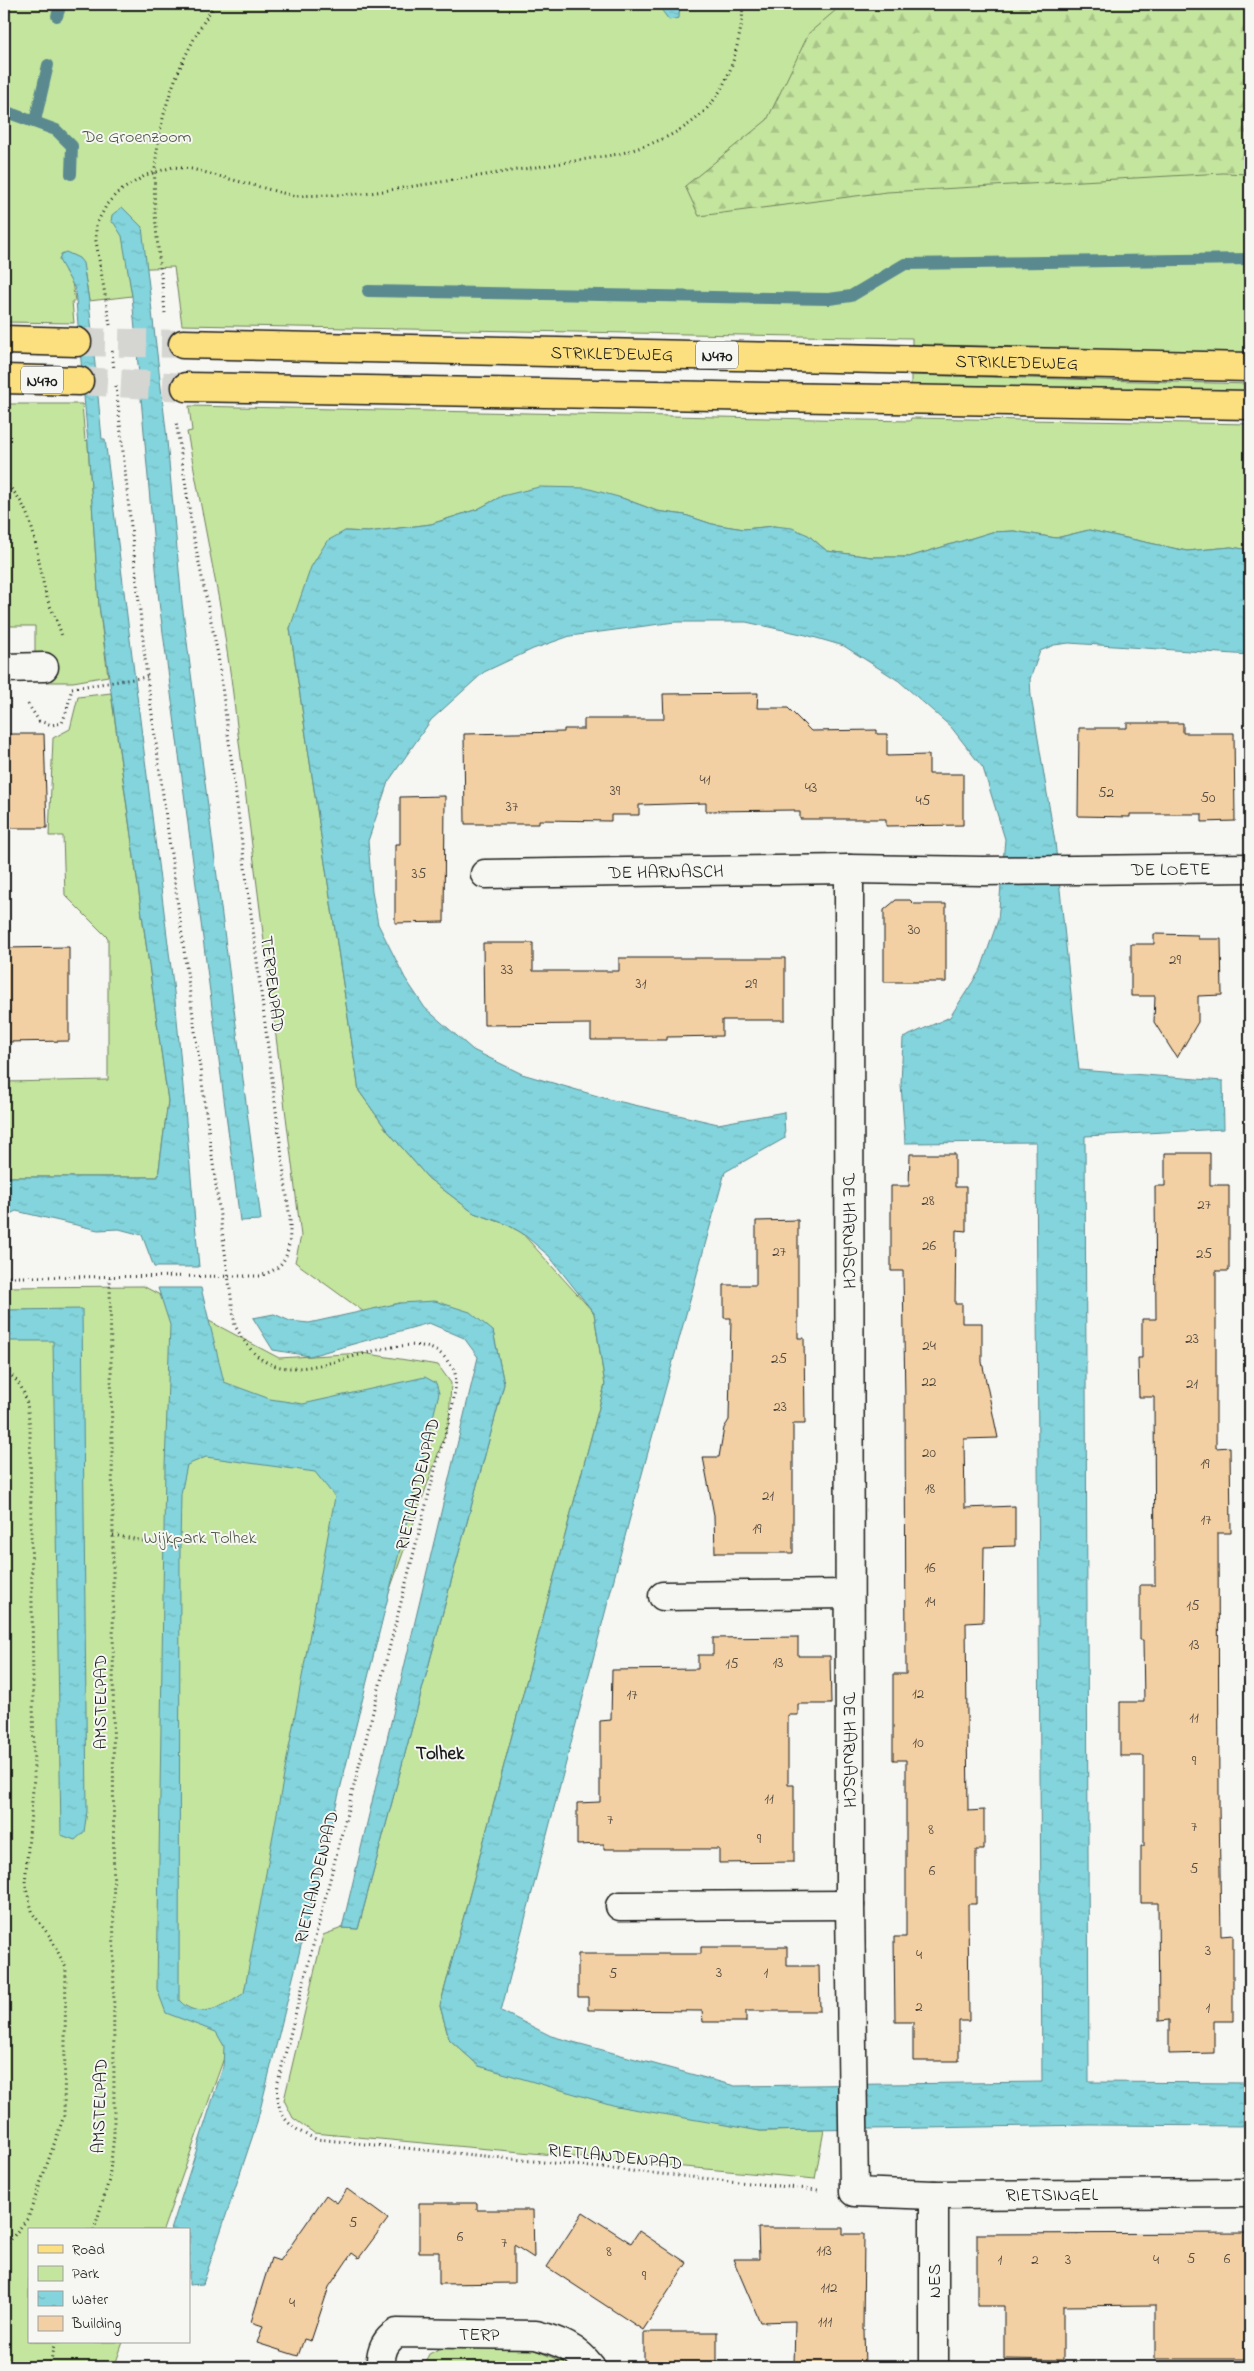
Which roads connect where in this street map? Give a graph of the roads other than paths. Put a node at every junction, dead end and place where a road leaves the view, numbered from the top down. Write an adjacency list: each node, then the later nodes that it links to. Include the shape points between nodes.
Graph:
1 (4, 340): 2 (main road, N470)
2 (77, 342)
3 (183, 344): 4 (main road, STRIKLEDEWEG / N470)
4 (1250, 366)
5 (4, 379): 6 (main road, N470)
6 (80, 381)
7 (186, 387): 8 (main road)
8 (1250, 405)
9 (44, 667): 10 (street)
10 (10, 668)
11 (1250, 868): 13 (street, DE LOETE)
12 (849, 869): 13 (street, DE HARNASCH); 14 (street, DE HARNASCH); 15 (street, DE HARNASCH)
13 (1091, 870)
14 (484, 874)
15 (849, 1594): 16 (street); 17 (street, DE HARNASCH)
16 (663, 1596)
17 (850, 1905): 18 (street); 19 (street, DE HARNASCH)
18 (620, 1906)
19 (854, 2192): 21 (street, RIETSINGEL)
20 (1250, 2193): 21 (street, RIETSINGEL)
21 (934, 2195): 24 (street, NES)
22 (381, 2367): 23 (street, TERP, via 381,2353 397,2333 536,2335 579,2352)
23 (591, 2367)
24 (934, 2367)

